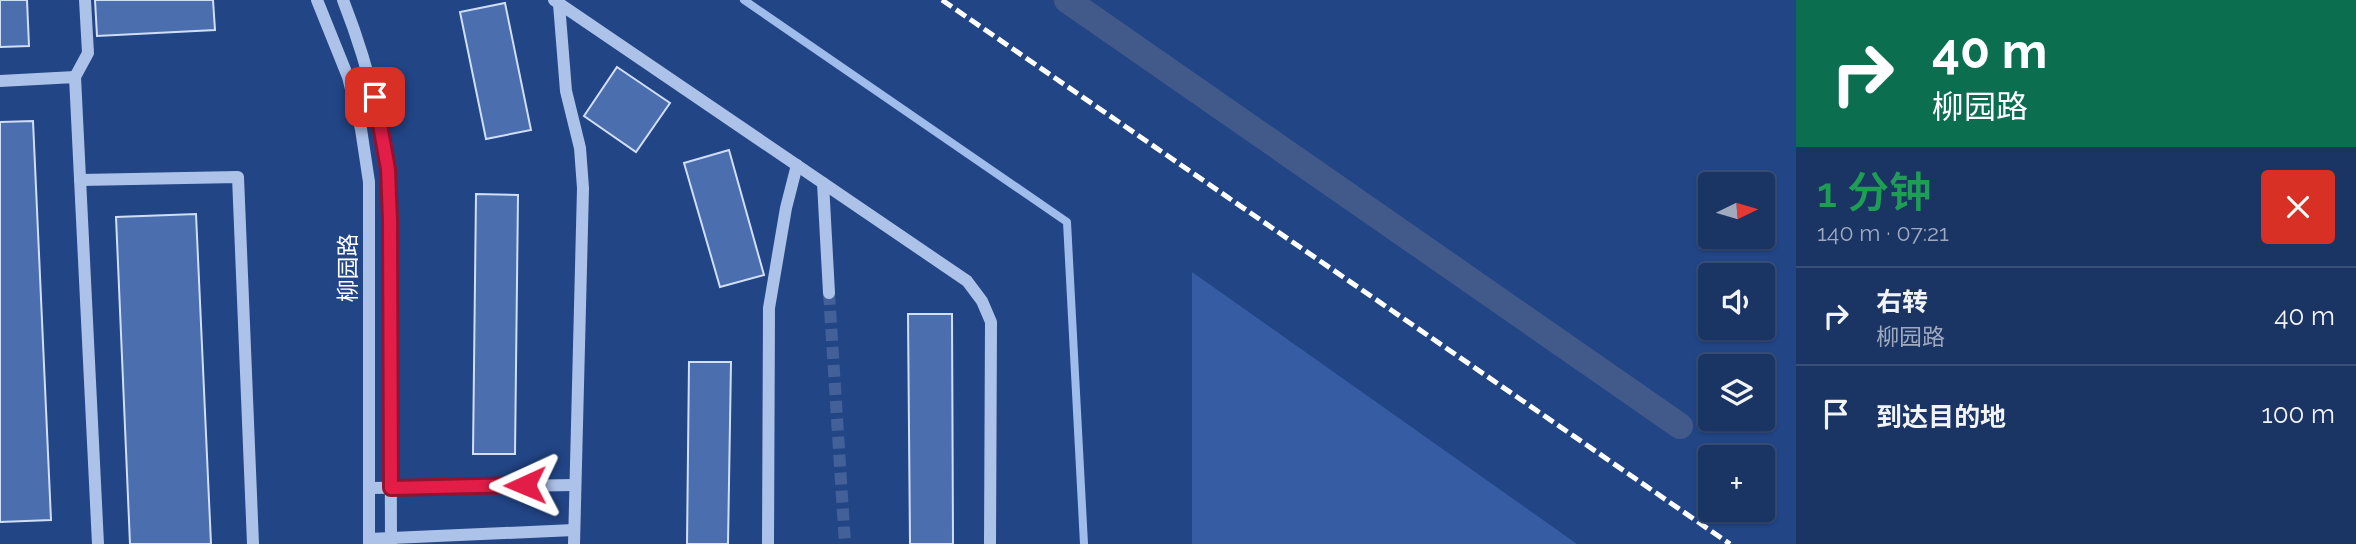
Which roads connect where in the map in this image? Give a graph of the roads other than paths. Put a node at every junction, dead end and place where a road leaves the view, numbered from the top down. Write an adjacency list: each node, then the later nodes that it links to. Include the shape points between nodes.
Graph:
1 (85, 0): 5 (street, via 88,53)
2 (317, 0): 12 (street, 柳园路, via 348,77 369,182)
3 (342, 0): 13 (street, 柳园路, via 369,72 388,169)
4 (556, 2): 7 (street); 11 (street, via 583,188)
5 (75, 77): 6 (street); 8 (street)
6 (0, 81)
7 (797, 165): 9 (street); 20 (street, via 769,308)
8 (80, 180): 17 (street); 18 (street, via 238,177)
9 (823, 183): 10 (street); 21 (street, via 967,281 982,301 991,321)
10 (830, 293)
11 (575, 485): 13 (street); 14 (street)
12 (369, 488): 13 (street); 15 (street, 柳园路)
13 (391, 488): 16 (street, 柳园路)
14 (574, 530): 16 (street); 19 (street)
15 (369, 541): 16 (street)
16 (391, 541)
17 (98, 544)
18 (253, 544)
19 (574, 544)
20 (768, 544)
21 (990, 544)

